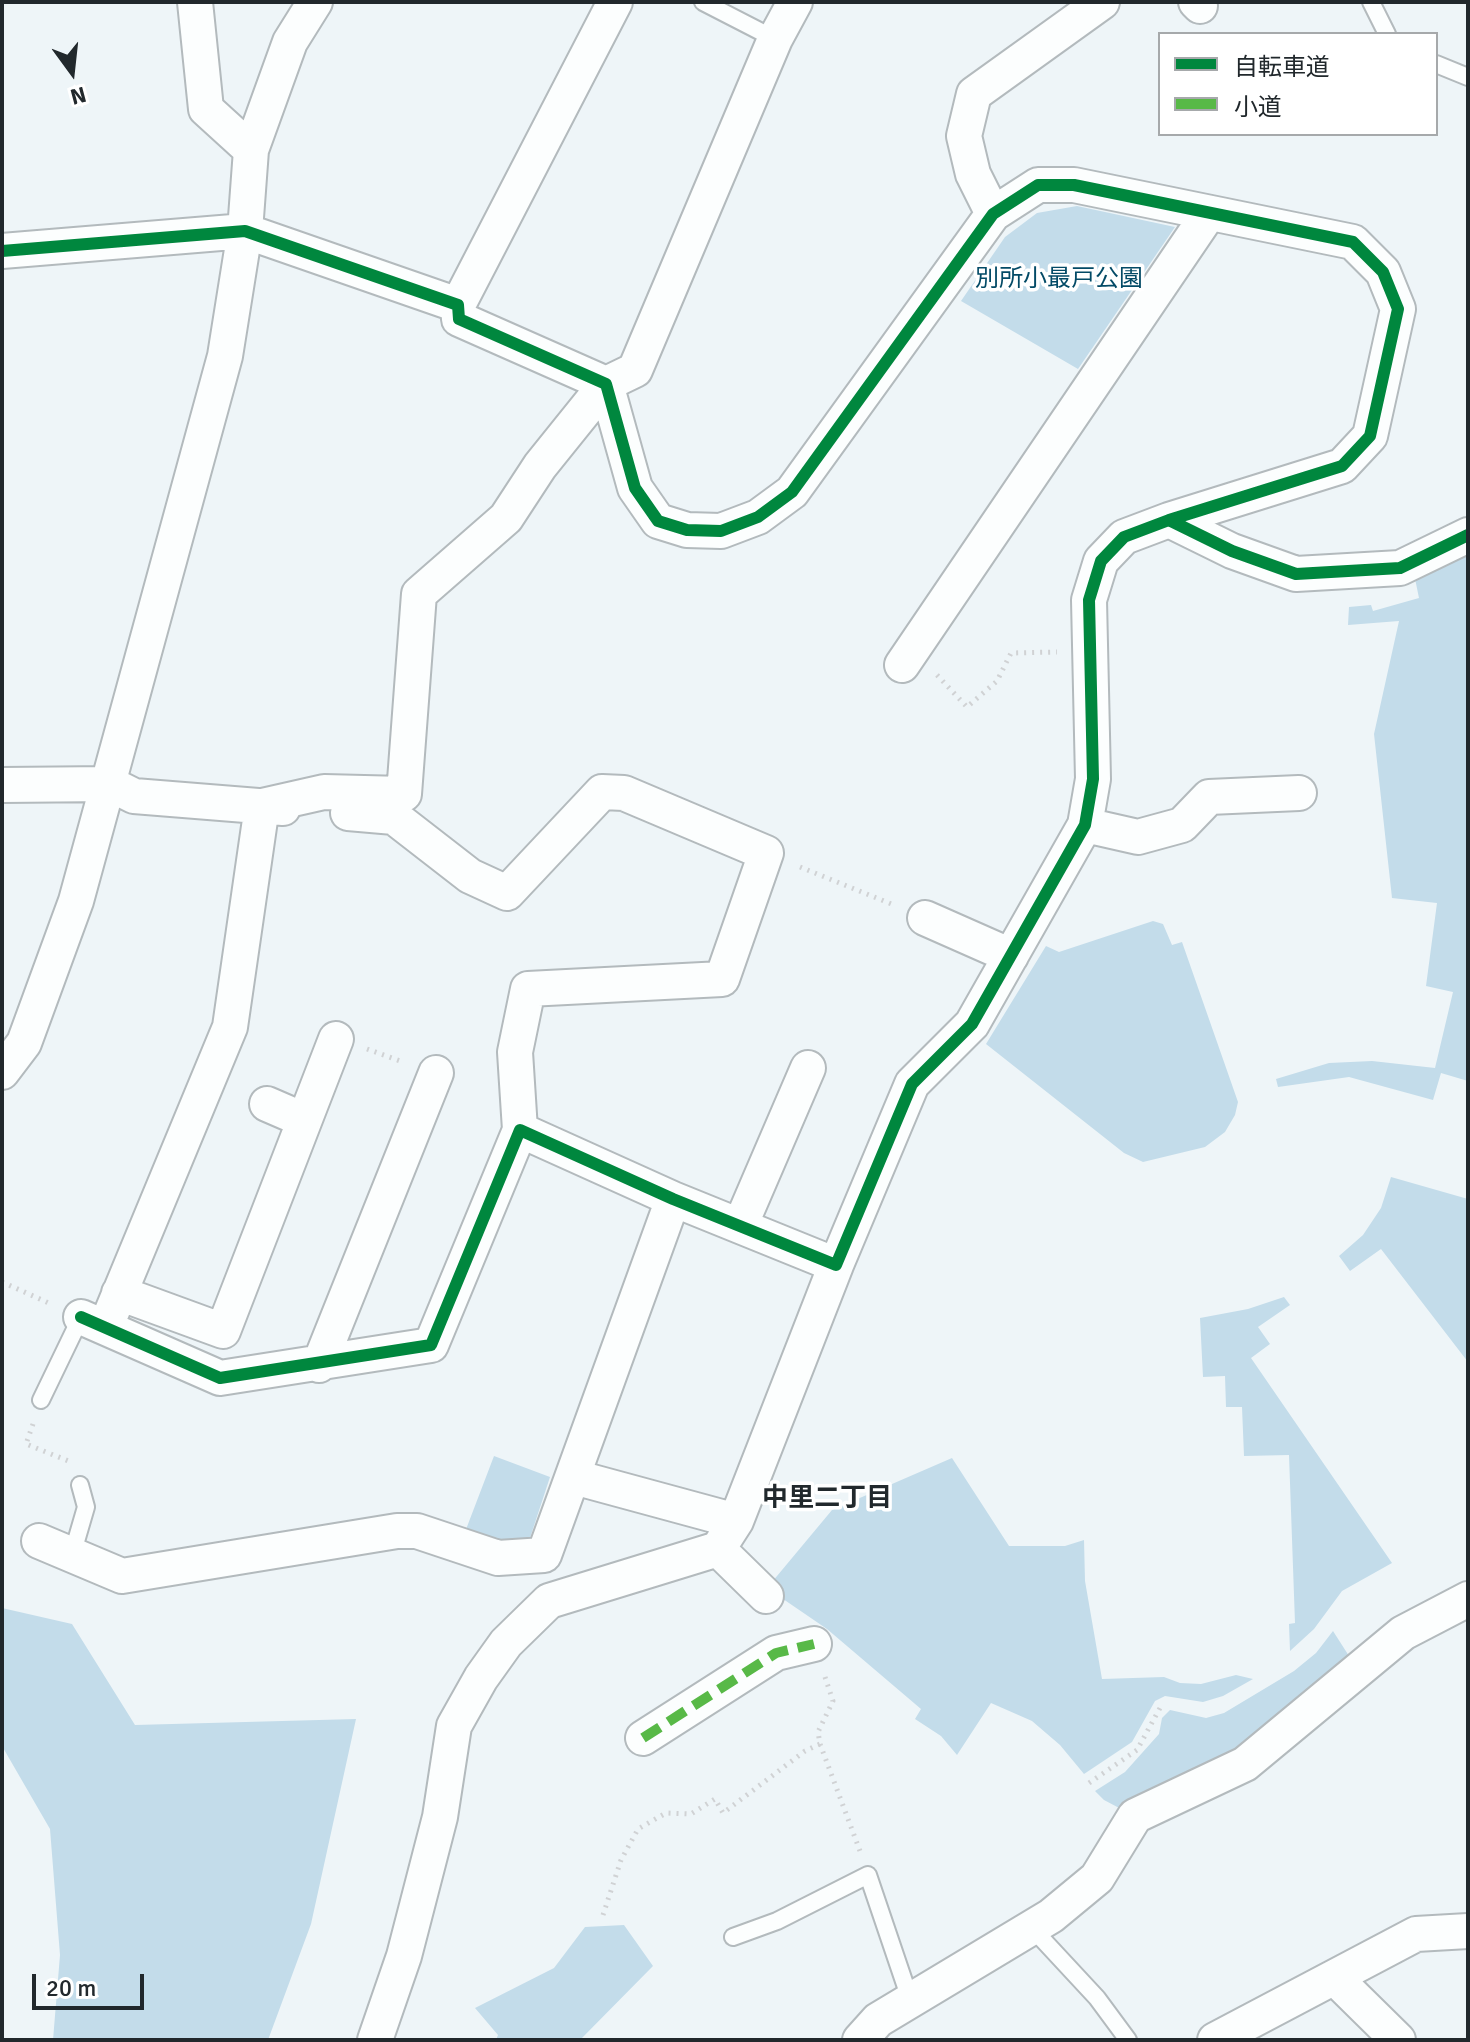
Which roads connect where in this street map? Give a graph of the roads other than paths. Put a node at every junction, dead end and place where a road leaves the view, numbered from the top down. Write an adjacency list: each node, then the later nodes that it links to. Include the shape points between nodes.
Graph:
1 (195, 2): 12 (street, via 206,109)
2 (315, 2): 12 (street, via 290,42)
3 (615, 2): 17 (street)
4 (703, 2): 9 (lane)
5 (795, 2): 9 (street)
6 (1102, 2): 14 (street, via 974,94 964,136 973,174)
7 (1371, 2): 8 (lane)
8 (1386, 32)
9 (775, 39): 18 (street, via 635,370)
10 (1438, 65): 11 (lane)
11 (1468, 77)
12 (251, 150): 15 (street)
13 (1209, 213): 14 (street, via 1074,185 1038,185); 19 (street, via 1353,242 1383,272 1398,309 1370,436 1342,466); 21 (street)
14 (993, 214): 18 (street, via 792,492 758,517 721,531 687,530 658,521 635,488)
15 (245, 231): 16 (street); 17 (street); 22 (street, via 225,356)
16 (2, 251)
17 (458, 305): 18 (street, via 459,319)
18 (606, 384): 25 (street, via 506,518 419,594 404,794 324,792)
19 (1169, 520): 20 (street, via 1296,574 1400,568); 26 (street, via 1124,537 1101,561 1089,600 1093,779)
20 (1468, 535)
21 (907, 657)
22 (110, 784): 23 (street); 25 (street, via 134,796); 31 (street, via 76,901 24,1043)
23 (2, 785)
24 (1299, 793): 26 (street, via 1209,797 1182,825 1138,837)
25 (262, 806): 35 (street, via 394,817 470,876 507,893 602,792 624,793 766,853 722,979 528,989 515,1052); 39 (street, via 220,1084)
26 (1085, 825): 28 (street)
27 (925, 918): 28 (street)
28 (1011, 956): 38 (street, via 972,1024 912,1084)
29 (336, 1039): 34 (street)
30 (808, 1068): 37 (street)
31 (2, 1072)
32 (436, 1073): 41 (street)
33 (267, 1104): 34 (street)
34 (304, 1120): 39 (street, via 223,1331)
35 (520, 1130): 36 (street); 41 (street, via 431,1345)
36 (673, 1199): 37 (street); 43 (street)
37 (740, 1226): 38 (street)
38 (836, 1265): 45 (street)
39 (119, 1293): 40 (street)
40 (94, 1322): 41 (street, via 220,1378); 42 (lane)
41 (319, 1365)
42 (41, 1400)
43 (574, 1477): 45 (street); 48 (street, via 544,1555 498,1558 417,1531 122,1576)
44 (80, 1485): 48 (lane, via 86,1507)
45 (736, 1521): 47 (street)
46 (39, 1541): 48 (street)
47 (718, 1549): 49 (street); 58 (street, via 549,1601 506,1643 481,1678 454,1726 440,1817 404,1956)
48 (72, 1555)
49 (766, 1596)
50 (1463, 1613): 53 (street, via 1403,1633 1245,1764 1135,1816 1097,1878)
51 (814, 1644): 52 (street, via 776,1653)
52 (643, 1738)
53 (1032, 1928): 57 (street); 60 (lane)
54 (1468, 1931): 56 (street, via 1416,1934)
55 (733, 1937): 57 (lane, via 868,1875)
56 (1336, 1979): 61 (street); 62 (street)
57 (911, 2002): 59 (street, via 878,2020)
58 (375, 2040)
59 (860, 2040)
60 (1128, 2040)
61 (1215, 2040)
62 (1398, 2040)

